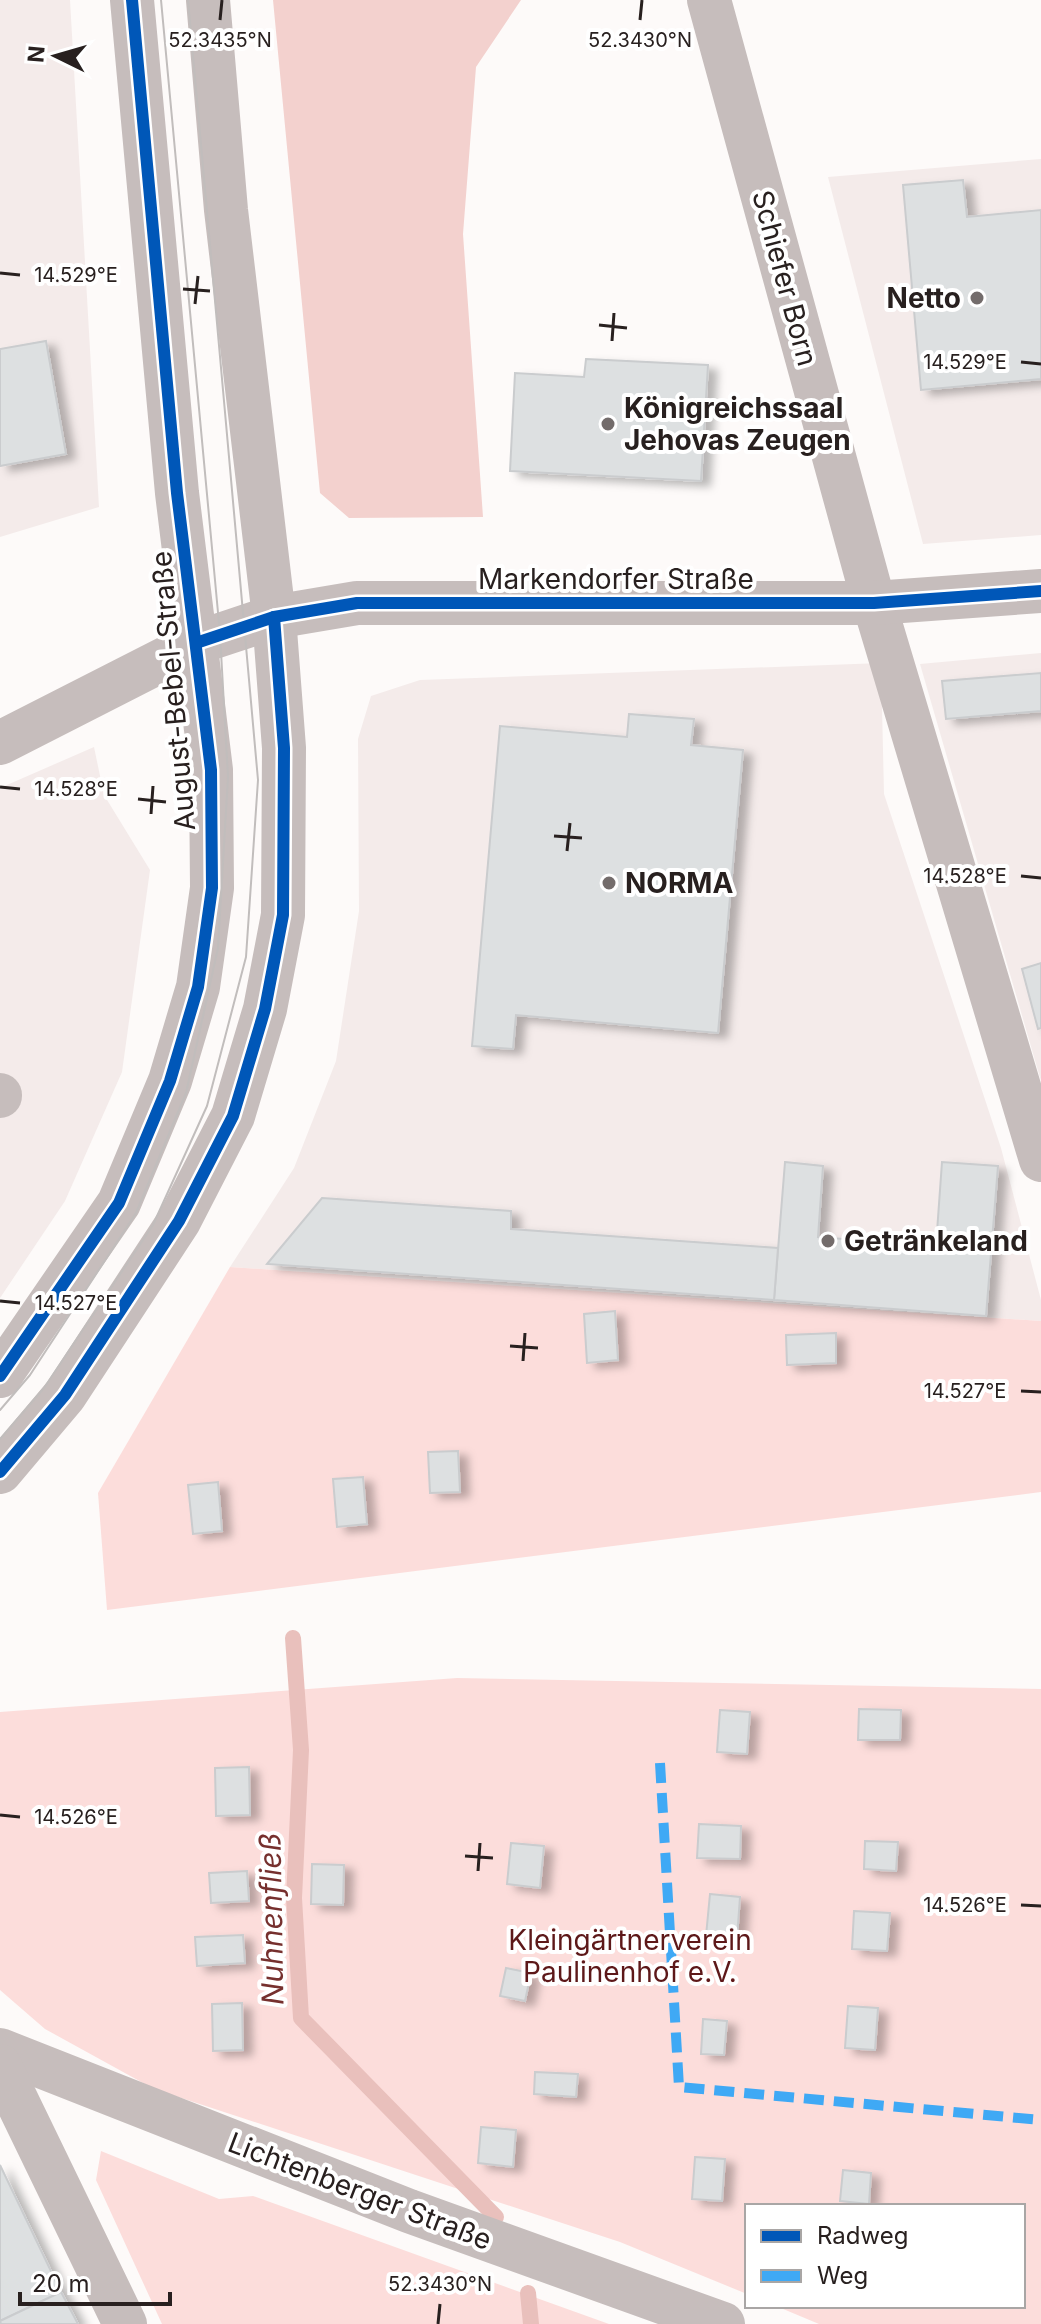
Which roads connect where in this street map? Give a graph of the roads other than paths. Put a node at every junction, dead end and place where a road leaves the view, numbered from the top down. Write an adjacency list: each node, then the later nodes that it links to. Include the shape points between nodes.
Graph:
1 (132, 0): 7 (street, August-Bebel-Straße)
2 (208, 0): 6 (street, via 226,210)
3 (709, 0): 5 (street, Schiefer Born)
4 (1041, 591): 5 (street, Markendorfer Straße)
5 (874, 603): 6 (street, Markendorfer Straße, via 357,603); 9 (street, Schiefer Born)
6 (274, 617): 7 (street, Markendorfer Straße); 11 (street, via 284,748 283,915 265,1009 233,1116 179,1221 65,1395)
7 (196, 643): 8 (street, Markendorfer Straße); 10 (street, August-Bebel-Straße, via 211,770 212,888 198,987 170,1081 119,1203)
8 (0, 743)
9 (1041, 1160)
10 (0, 1376)
11 (0, 1472)
12 (0, 2050): 15 (street, Lichtenberger Straße, via 409,2211)
13 (0, 2066): 14 (street)
14 (125, 2324)
15 (723, 2324)

